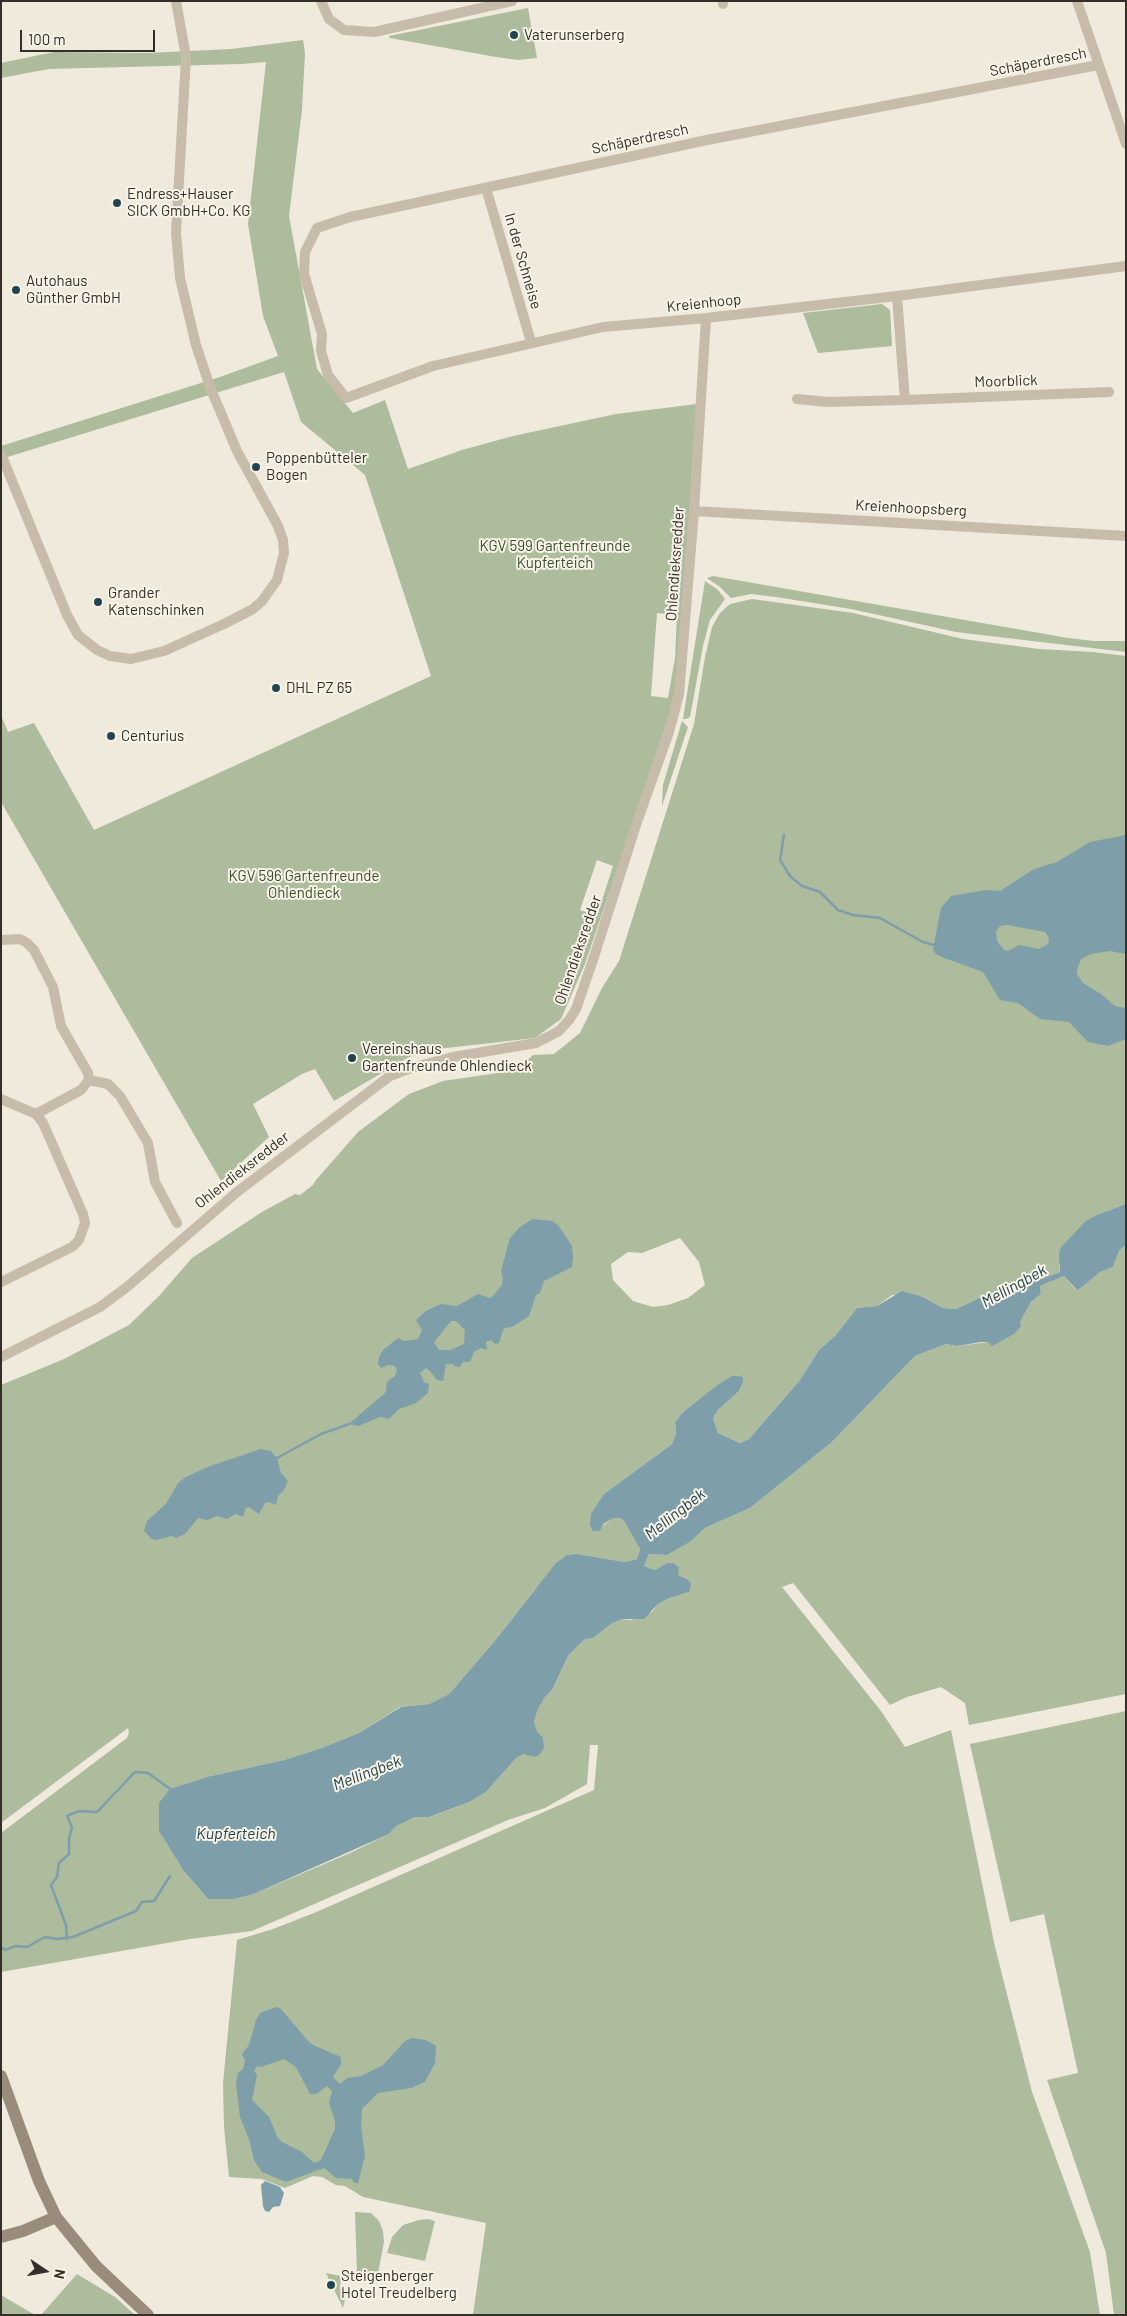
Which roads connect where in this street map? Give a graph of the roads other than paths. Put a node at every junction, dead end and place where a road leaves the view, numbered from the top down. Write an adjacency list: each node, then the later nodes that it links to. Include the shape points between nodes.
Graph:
1 (176, 1): 16 (street, via 186,57 176,234 180,278 210,387 237,451 283,540 283,560 277,580 253,609 164,651 131,659 103,653 87,644 72,625)
2 (321, 1): 3 (street, via 329,19 344,30 374,32)
3 (512, 1)
4 (1077, 1): 5 (street)
5 (1098, 65): 6 (street); 7 (street, Schäperdresch, via 707,140)
6 (1126, 144)
7 (486, 188): 11 (street, In der Schneise); 12 (street, Schäperdresch, via 350,217 317,228 305,252 304,274 322,334)
8 (1126, 266): 9 (street, Kreienhoop)
9 (897, 296): 10 (street, Kreienhoop); 15 (street)
10 (706, 318): 11 (street, Kreienhoop, via 604,327); 17 (street, Ohlendieksredder)
11 (530, 342): 12 (street, Kreienhoop, via 433,366 346,398 328,374)
12 (321, 351)
13 (1109, 392): 15 (street, Moorblick)
14 (797, 399): 15 (street, Moorblick, via 828,402)
15 (905, 400)
16 (1, 454)
17 (694, 511): 18 (street, Kreienhoopsberg); 25 (street, Ohlendieksredder, via 679,695 593,960 569,1020 559,1031 536,1043 453,1057 390,1076 237,1192 100,1307)
18 (1126, 536)
19 (1, 940): 20 (street, via 20,939 34,950 53,987 61,1026)
20 (89, 1080): 22 (street, via 81,1090); 23 (street, via 108,1084 120,1096 148,1143 155,1182)
21 (1, 1099): 22 (street)
22 (36, 1114): 24 (street, via 43,1122 83,1214 83,1232 72,1247)
23 (177, 1224)
24 (1, 1282)
25 (1, 1357)
26 (1, 2076): 27 (main road, via 39,2181)
27 (56, 2217): 28 (main road, via 23,2232); 29 (main road, via 96,2266)
28 (1, 2237)
29 (148, 2315)

